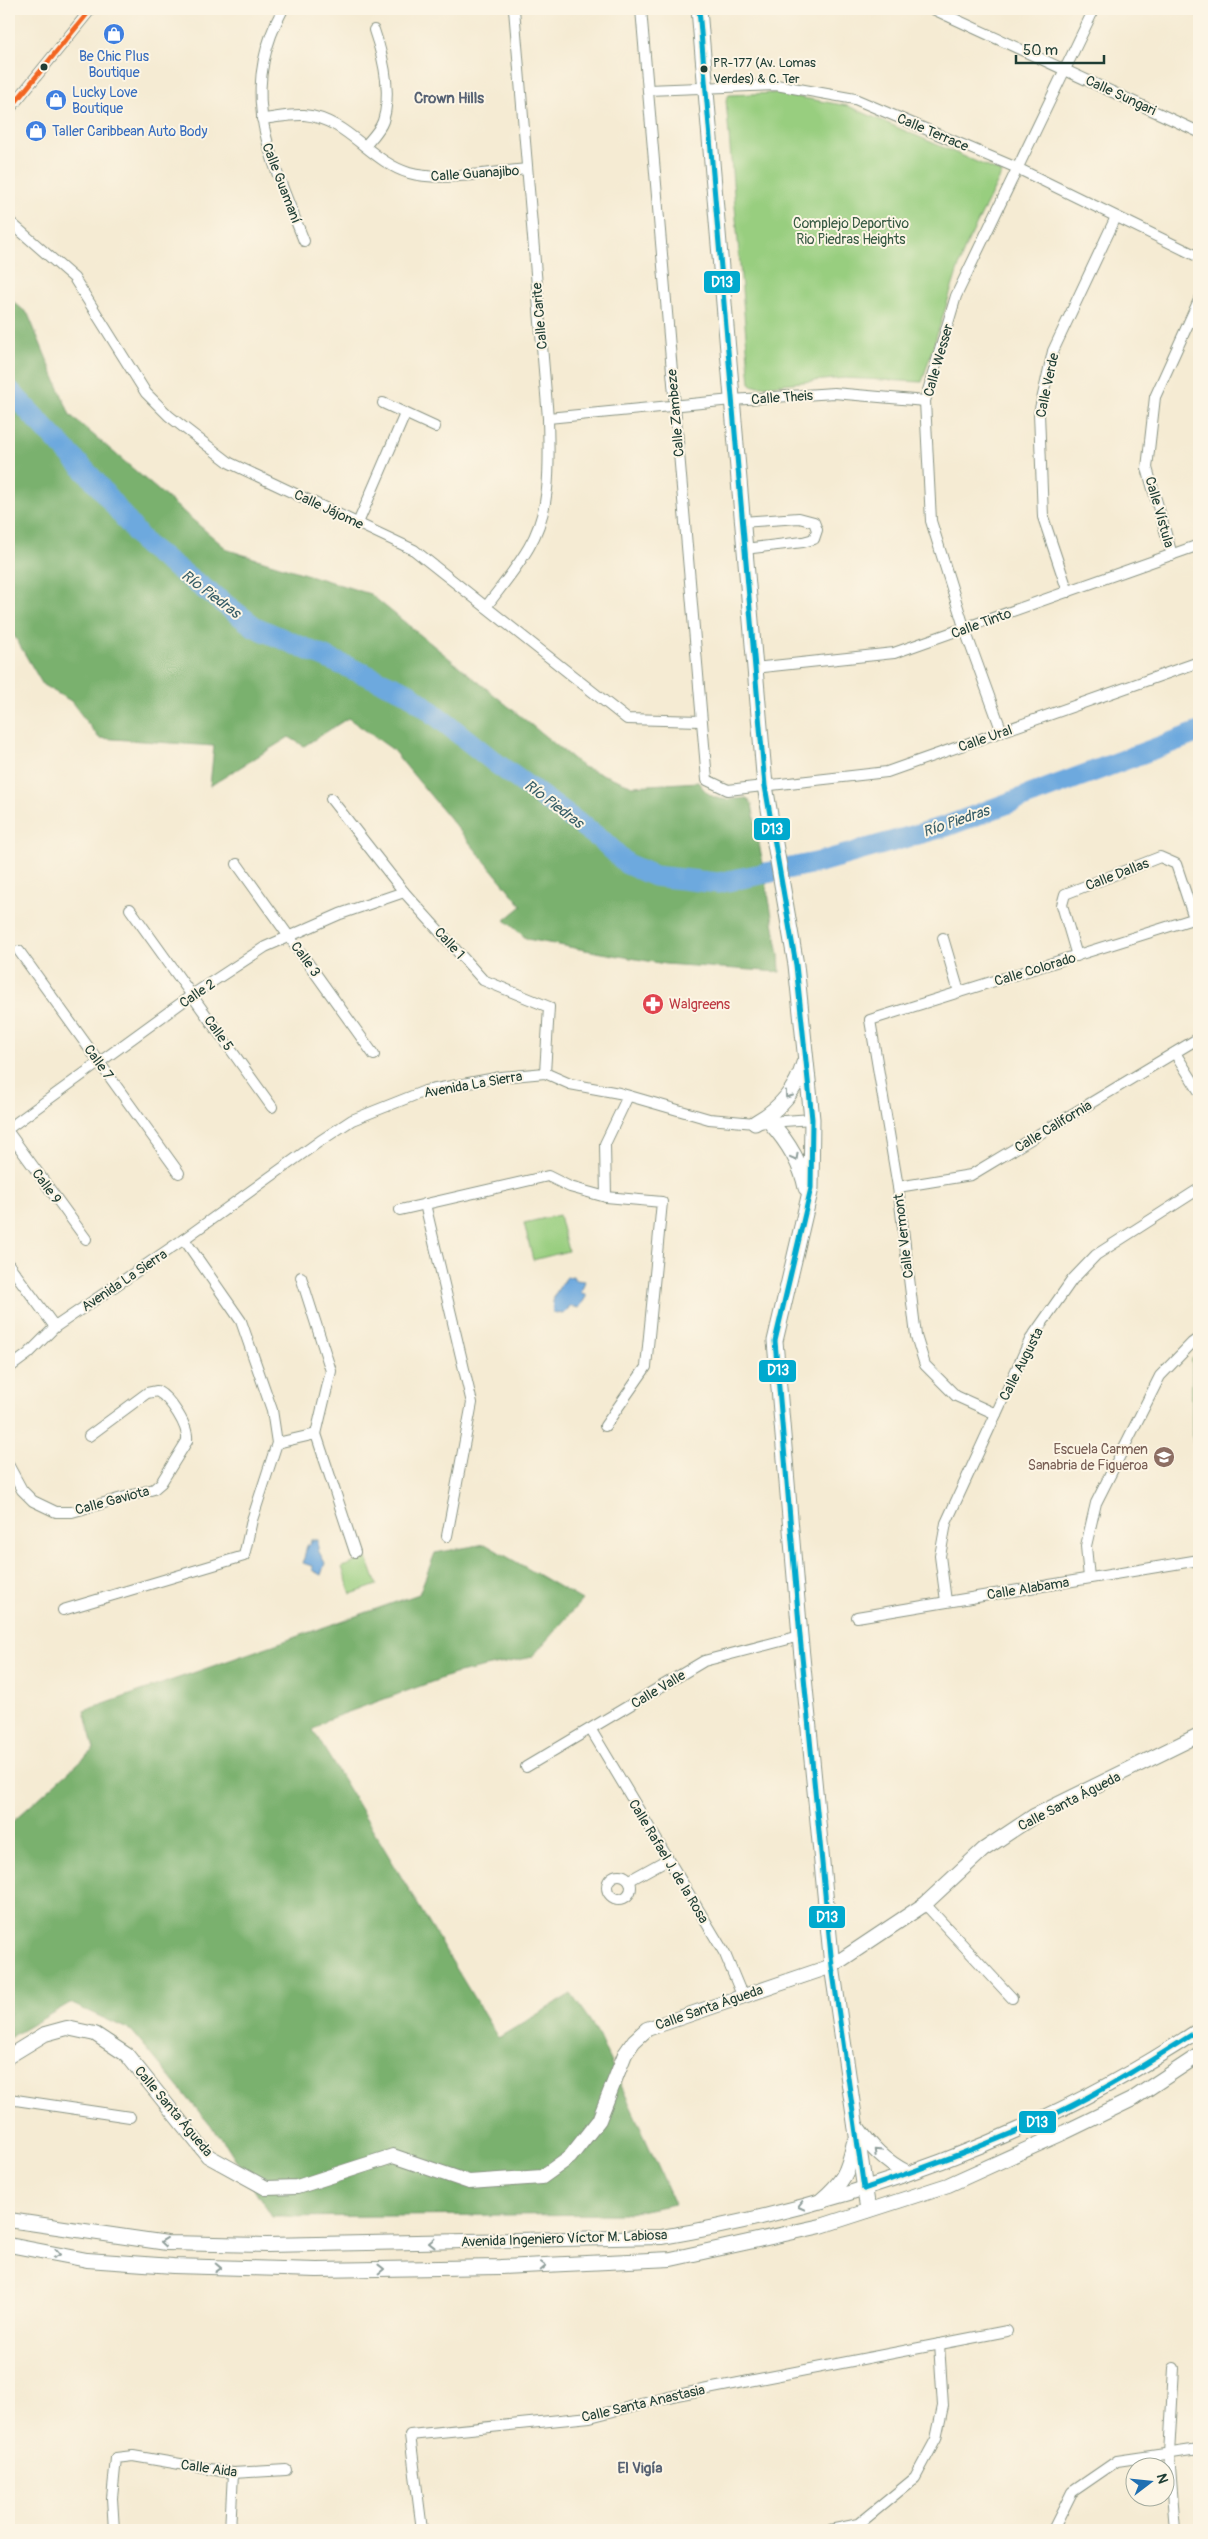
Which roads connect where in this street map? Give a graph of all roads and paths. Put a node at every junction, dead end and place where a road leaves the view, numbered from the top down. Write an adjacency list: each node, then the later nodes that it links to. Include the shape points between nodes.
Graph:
1 (91, 9): 14 (street)
2 (283, 9): 15 (street, Calle Guamaní, via 264,55 260,83)
3 (514, 9): 19 (street, Calle Carite)
4 (641, 9): 13 (street, Calle Zambeze)
5 (699, 9): 12 (main road)
6 (934, 9): 11 (street, Calle Sungari)
7 (1094, 9): 11 (street, Calle Wesser)
8 (1195, 9): 9 (street)
9 (1199, 11)
10 (374, 30): 17 (street, via 381,52 386,105 383,123)
11 (1066, 68): 16 (street, Calle Sungari); 18 (street, Calle Wesser)
12 (706, 87): 13 (street, Calle Terrace); 18 (street, Calle Terrace, via 776,85 855,99); 25 (main road)
13 (648, 90): 28 (street, Calle Zambeze)
14 (9, 110)
15 (262, 119): 17 (street, Calle Guanajibo, via 303,115 327,120); 22 (street, Calle Guamaní, via 267,147)
16 (1199, 132)
17 (365, 146): 19 (street, Calle Guanajibo, via 389,166 428,177)
18 (1017, 168): 20 (street, Calle Terrace); 26 (street, Calle Wesser, via 956,296)
19 (527, 169): 30 (street, Calle Carite)
20 (1116, 217): 23 (street, Calle Terrace); 37 (street, Calle Verde, via 1053,351 1039,413 1043,517)
21 (9, 221): 33 (street, Calle Jájome, via 74,278 146,393 169,416 230,463)
22 (304, 241)
23 (1199, 257)
24 (1199, 300): 36 (street, Calle Vístula, via 1154,397 1147,468)
25 (732, 400): 26 (street, Calle Theis, via 834,393); 28 (street, Calle Theis); 32 (main road)
26 (925, 401): 39 (street, Calle Wesser, via 931,521)
27 (383, 403): 29 (street)
28 (674, 406): 30 (street, Calle Theis); 42 (street, Calle Zambeze)
29 (405, 414): 31 (street); 33 (street)
30 (548, 418): 38 (street, Calle Carite, via 549,482 542,514 530,546)
31 (435, 427)
32 (742, 522): 35 (main road); 35 (street, via 799,518 814,522 817,530 814,538 803,542)
33 (358, 523): 38 (street, Calle Jájome, via 414,550)
34 (1199, 545): 36 (street, Calle Tinto)
35 (744, 549): 41 (main road)
36 (1172, 555): 37 (street, Calle Tinto)
37 (1068, 592): 39 (street, Calle Tinto)
38 (486, 607): 42 (street, Calle Jájome, via 626,719)
39 (965, 630): 41 (street, Calle Tinto, via 894,653); 43 (street, Calle Wesser)
40 (1199, 662): 43 (street, Calle Ural)
41 (754, 668): 44 (main road)
42 (701, 721): 45 (street, Calle Zambeze, via 707,780 728,790)
43 (1002, 732): 44 (street, Calle Ural, via 887,772)
44 (765, 786): 45 (street, Calle Ural); 61 (main road, via 796,965)
45 (742, 788)
46 (331, 798): 48 (street, Calle 1)
47 (236, 864): 51 (street, Calle 3)
48 (404, 892): 51 (street, Calle 2); 63 (street, Calle 1, via 483,980 549,1007)
49 (130, 910): 56 (street, Calle 5)
50 (1197, 917): 54 (street, Calle Colorado); 54 (street, Calle Dallas, via 1176,864 1160,857 1065,894 1062,906)
51 (288, 935): 56 (street, Calle 2); 60 (street, Calle 3)
52 (944, 938): 55 (street)
53 (19, 951): 62 (street, Calle 7)
54 (1077, 956): 55 (street, Calle Colorado)
55 (959, 992): 57 (street, Calle Colorado)
56 (192, 996): 62 (street, Calle 2); 66 (street, Calle 5)
57 (870, 1020): 72 (street, Calle Vermont)
58 (1199, 1038): 59 (street, Calle California)
59 (1175, 1052): 64 (street); 72 (street, Calle California, via 971,1175)
60 (374, 1055)
61 (805, 1057): 67 (main road); 68 (main road, one-way to 68, via 800,1076 790,1092)
62 (99, 1063): 69 (street, Calle 2); 71 (street, Calle 7)
63 (545, 1073): 65 (street, via 570,1084); 79 (street, Avenida La Sierra, via 425,1090 352,1120)
64 (1199, 1091)
65 (628, 1096): 68 (street, via 709,1119); 74 (street, via 605,1144)
66 (272, 1107)
67 (812, 1119): 68 (street); 75 (main road)
68 (763, 1122): 75 (main road, one-way to 75, via 786,1140 799,1165)
69 (9, 1128)
70 (9, 1133): 78 (street, Calle 9)
71 (179, 1173)
72 (898, 1187): 85 (street, Calle Vermont, via 916,1336 925,1365 956,1396)
73 (1199, 1189): 85 (street, Calle Augusta, via 1096,1256 1072,1280 1030,1340)
74 (606, 1197): 76 (street, via 570,1187 548,1176); 86 (street, via 662,1202 646,1367)
75 (809, 1198): 98 (main road, via 775,1341)
76 (425, 1204): 77 (street); 91 (street, via 472,1403)
77 (400, 1210)
78 (86, 1239)
79 (184, 1239): 82 (street, Avenida La Sierra); 89 (street, via 241,1321 272,1410)
80 (9, 1265): 82 (street)
81 (301, 1277): 87 (street, via 331,1371)
82 (55, 1327): 84 (street, Avenida La Sierra)
83 (1199, 1338): 94 (street, via 1160,1376 1096,1503 1086,1546)
84 (9, 1368)
85 (996, 1414): 95 (street, Calle Augusta, via 946,1523 940,1556)
86 (605, 1426)
87 (316, 1434): 89 (street); 92 (street)
88 (89, 1436): 90 (street, Calle Gaviota, via 147,1393 156,1391 179,1415 188,1436 154,1489 72,1512 56,1512 32,1500 22,1490)
89 (277, 1443): 96 (street, via 244,1556)
90 (9, 1466)
91 (446, 1536)
92 (355, 1552)
93 (1199, 1560): 94 (street, Calle Alabama)
94 (1089, 1578): 95 (street, Calle Alabama)
95 (946, 1601): 97 (street, Calle Alabama)
96 (64, 1610)
97 (857, 1617)
98 (800, 1636): 99 (street, Calle Valle, via 704,1660); 105 (main road)
99 (591, 1730): 101 (street, Calle Valle); 102 (street, Calle Rafael J. de la Rosa)
100 (1199, 1735): 104 (main road, Calle Santa Águeda, via 1034,1816 983,1850)
101 (526, 1767)
102 (668, 1859): 103 (street); 106 (street, Calle Rafael J. de la Rosa, via 724,1954)
103 (630, 1880)
104 (925, 1904): 105 (main road, Calle Santa Águeda); 107 (street)
105 (832, 1966): 106 (main road, Calle Santa Águeda); 113 (main road)
106 (742, 1995): 110 (main road, Calle Santa Águeda, via 647,2029 625,2054 599,2120 570,2157 542,2177 469,2182 393,2156 297,2187 266,2188 208,2156 127,2055 95,2034 67,2028 45,2034)
107 (1012, 1998)
108 (1199, 2030): 114 (main road, Avenida Ingeniero Víctor M. Labiosa, via 1081,2101)
109 (1199, 2054): 117 (main road, Avenida Ingeniero Víctor M. Labiosa, via 1131,2100 1065,2132 948,2184)
110 (9, 2056)
111 (9, 2099): 112 (street)
112 (130, 2117)
113 (855, 2128): 114 (main road, one-way to 113, via 888,2163); 115 (main road); 116 (main road, via 849,2168 841,2184)
114 (907, 2173): 115 (main road, Avenida Ingeniero Víctor M. Labiosa)
115 (864, 2188): 116 (main road, Avenida Ingeniero Víctor M. Labiosa); 117 (main road)
116 (820, 2201): 118 (main road, Avenida Ingeniero Víctor M. Labiosa, one-way to 118, via 712,2228 662,2237 612,2239 267,2245 167,2243)
117 (868, 2210): 119 (main road, Avenida Ingeniero Víctor M. Labiosa, one-way to 117, via 87,2260 230,2268 317,2270 617,2263 671,2259 716,2251 820,2226)
118 (9, 2220)
119 (9, 2245)
120 (1007, 2331): 121 (street, Calle Santa Anastasia)
121 (939, 2344): 129 (street, Calle Santa Anastasia, via 677,2394 590,2417 410,2436); 130 (street, via 943,2406 936,2438 915,2478 859,2524)
122 (1174, 2368): 124 (street)
123 (1199, 2449): 124 (street)
124 (1169, 2454): 131 (street, via 1117,2461 1072,2492); 132 (street)
125 (286, 2470): 126 (street, Calle Aida)
126 (232, 2474): 127 (street, Calle Aida, via 133,2456 116,2458 112,2498); 128 (street)
127 (114, 2530)
128 (230, 2530)
129 (422, 2530)
130 (833, 2530)
131 (1053, 2530)
132 (1175, 2530)

